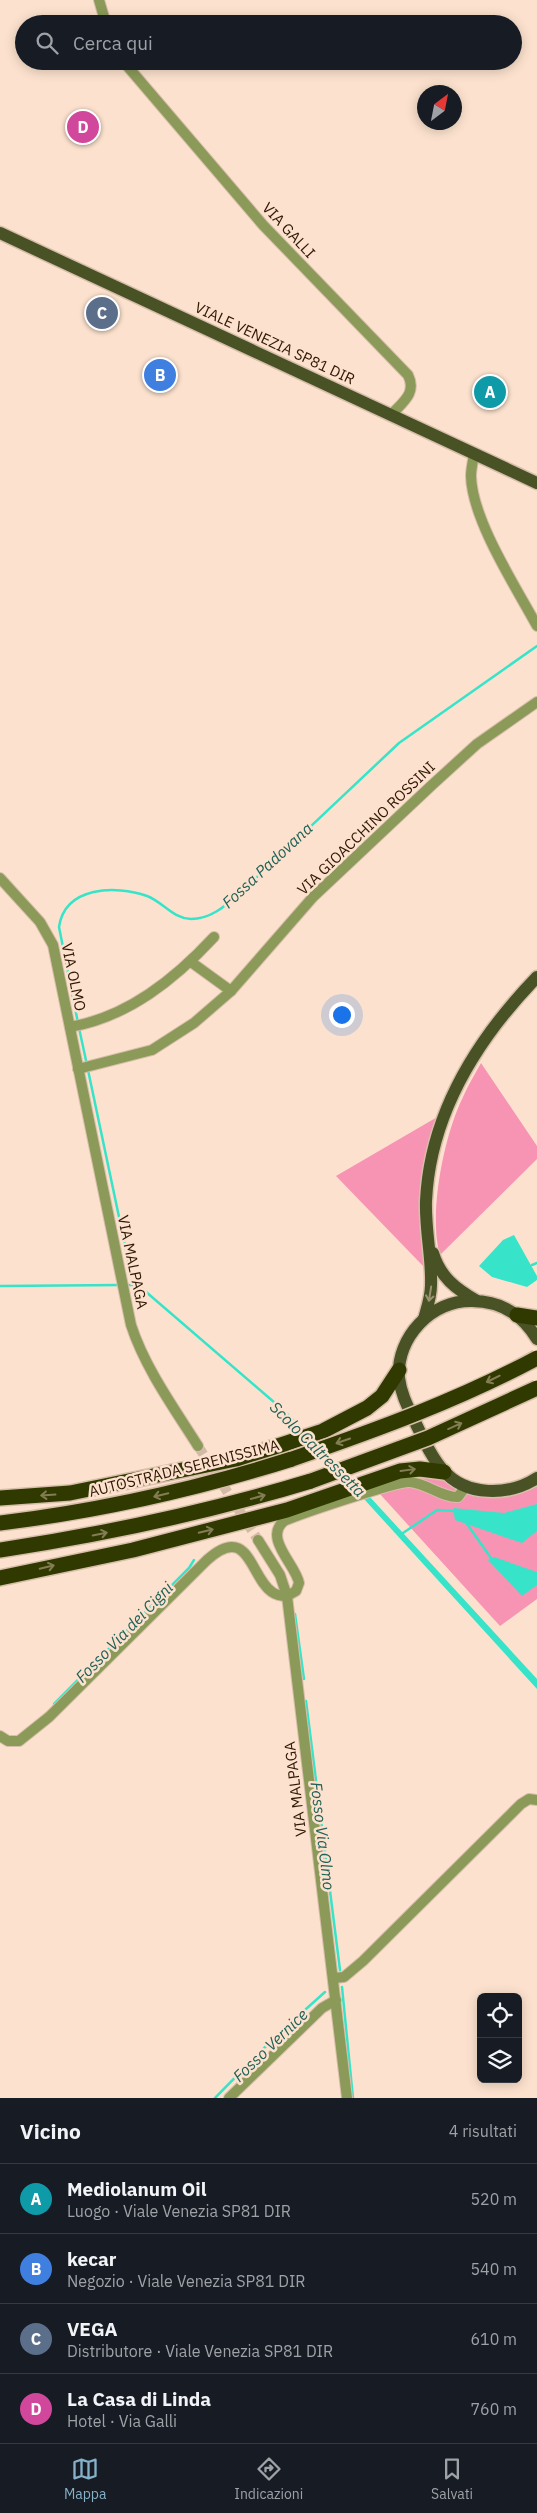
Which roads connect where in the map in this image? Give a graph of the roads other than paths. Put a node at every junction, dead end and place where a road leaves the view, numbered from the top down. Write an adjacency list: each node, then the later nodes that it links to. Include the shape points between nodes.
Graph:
1 (99, 0): 2 (street)
2 (103, 15)
3 (131, 70): 5 (street, VIA GALLI, via 263,225 408,375 412,389 410,395)
4 (0, 233): 5 (main road, VIALE VENEZIA SP81 DIR)
5 (391, 415): 6 (main road, VIALE VENEZIA SP81 DIR)
6 (474, 454): 7 (main road, VIALE VENEZIA SP81 DIR); 8 (street, via 473,494 481,516)
7 (537, 483)
8 (537, 626)
9 (537, 702): 14 (street, VIA GIOACCHINO ROSSINI, via 477,744 362,851 314,897)
10 (0, 878): 15 (street, VIA OLMO, via 36,916 50,937)
11 (214, 937): 12 (street)
12 (191, 962): 14 (street); 15 (street, via 148,996)
13 (537, 977): 17 (main road, via 477,1050 444,1111 429,1171)
14 (231, 991): 16 (street, VIA GIOACCHINO ROSSINI, via 194,1023 158,1046)
15 (76, 1026): 16 (street, VIA OLMO)
16 (84, 1067): 26 (street, VIA MALPAGA, via 124,1294 138,1343)
17 (427, 1234): 18 (main road, via 442,1273 459,1290); 21 (main road, one-way to 21, via 431,1287)
18 (477, 1301): 19 (main road, via 502,1306); 21 (main road, via 449,1304)
19 (517, 1315): 20 (highway); 22 (main road)
20 (537, 1318)
21 (424, 1319): 24 (main road, via 406,1342)
22 (537, 1339)
23 (537, 1358): 33 (highway, AUTOSTRADA SERENISSIMA, one-way to 33, bridge, via 389,1425 242,1475 134,1501)
24 (399, 1370): 27 (main road, via 406,1402 426,1446); 32 (highway, one-way to 32, via 376,1402 323,1431 284,1444 217,1463 70,1493)
25 (537, 1388): 35 (highway, one-way to 25, bridge, via 141,1526 311,1481 428,1438)
26 (198, 1446)
27 (444, 1472): 29 (highway, one-way to 27, via 407,1470); 30 (main road)
28 (537, 1478): 30 (main road, via 502,1491)
29 (379, 1485): 30 (street, via 408,1482 451,1497 458,1497); 31 (highway)
30 (466, 1486)
31 (348, 1495): 36 (highway, one-way to 31, via 188,1536); 37 (street, via 280,1525 278,1542 299,1580 296,1591)
32 (0, 1498)
33 (0, 1523)
34 (258, 1540): 37 (street, VIA MALPAGA, via 280,1575)
35 (0, 1550)
36 (0, 1578)
37 (287, 1596): 38 (street, via 272,1593 267,1588 244,1553 232,1548 220,1549 49,1717 19,1741 12,1742); 40 (street, VIA MALPAGA)
38 (0, 1736)
39 (537, 1800): 40 (street, via 529,1799 521,1804 363,1961 344,1977)
40 (334, 1978): 41 (street, VIA MALPAGA)
41 (336, 2000): 42 (street, via 322,2008); 43 (street, VIA MALPAGA)
42 (229, 2098)
43 (347, 2098)

